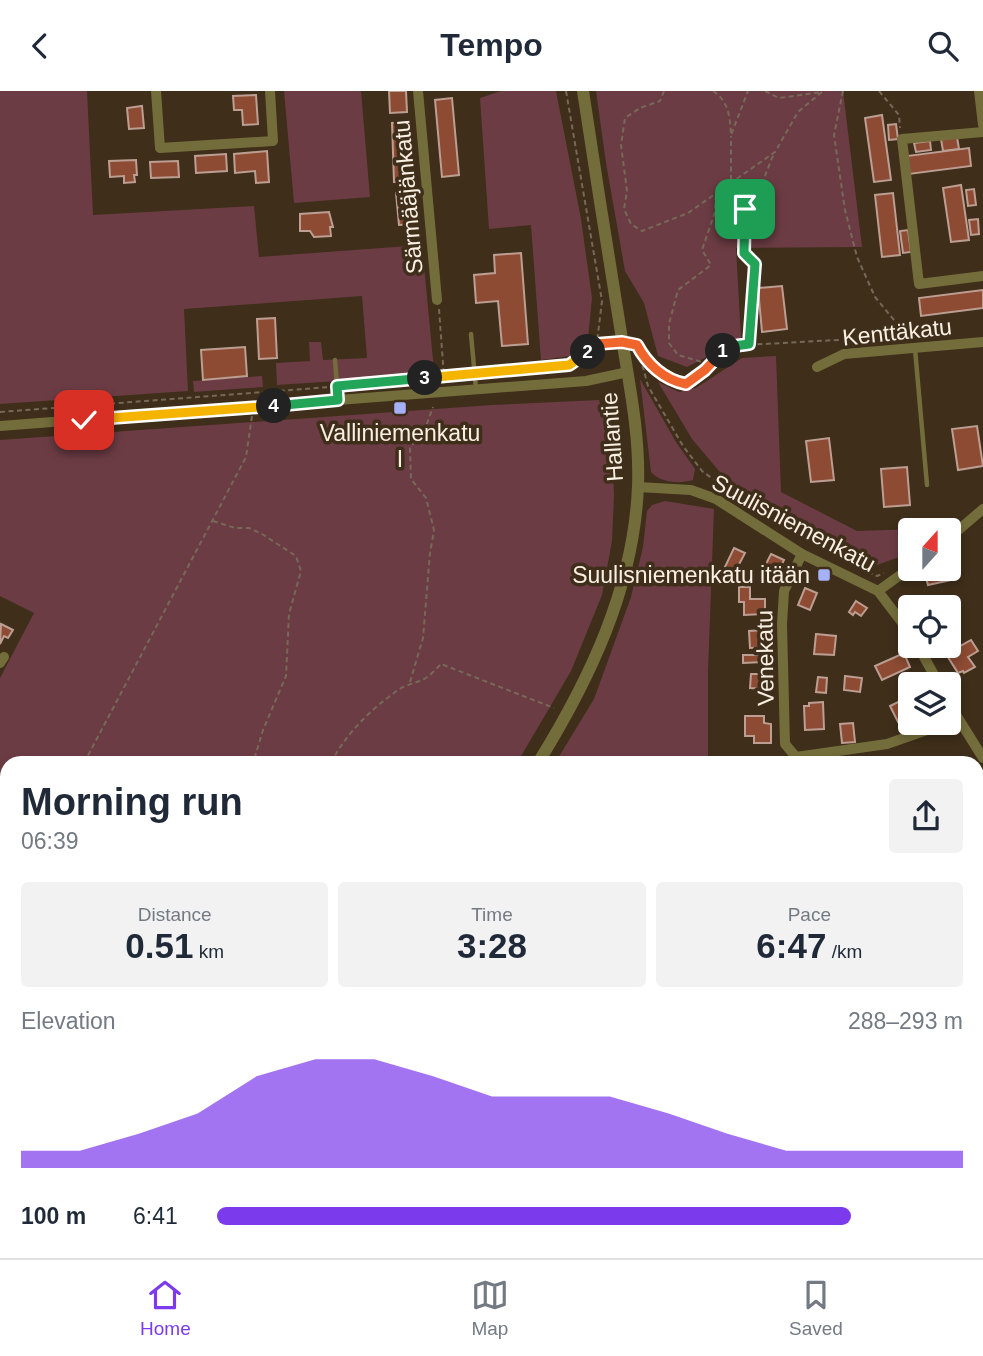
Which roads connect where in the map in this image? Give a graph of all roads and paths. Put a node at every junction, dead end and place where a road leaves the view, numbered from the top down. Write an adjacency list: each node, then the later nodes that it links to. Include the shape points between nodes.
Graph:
1 (156, 91): 2 (street, via 160,148 273,141)
2 (271, 91)
3 (418, 91): 22 (street, Särmääjänkatu)
4 (566, 91): 28 (path, via 602,302)
5 (583, 91): 26 (street, Hallantie)
6 (664, 91): 20 (path, via 660,101 625,118 621,145 627,191 624,209 631,224 642,231 688,213)
7 (713, 91): 16 (path, via 729,110)
8 (748, 91): 16 (path)
9 (765, 91): 13 (path, via 779,98)
10 (843, 91): 25 (path, via 834,135 857,257 875,297)
11 (879, 91): 17 (path, via 898,115)
12 (979, 91): 14 (street)
13 (822, 92): 18 (path, via 798,112)
14 (983, 125)
15 (983, 132): 17 (street)
16 (732, 135): 19 (path)
17 (902, 139): 21 (street, via 919,284)
18 (775, 152): 19 (path); 29 (path, via 757,196 745,209 744,253 755,264)
19 (732, 182): 20 (path)
20 (716, 193): 33 (path, via 715,212 702,250 711,265 678,290 668,324 668,343 678,355)
21 (983, 276)
22 (437, 300): 37 (path)
23 (958, 333): 25 (path)
24 (471, 334): 36 (lane)
25 (908, 337): 29 (path)
26 (622, 342): 28 (path); 30 (path); 35 (street, Hallantie)
27 (983, 342): 31 (street, Kenttäkatu)
28 (596, 344): 36 (path, via 569,365)
29 (749, 344): 33 (path, via 727,347)
30 (637, 345): 33 (path, via 646,361 676,382 686,384); 48 (path, via 648,386 683,446 702,471)
31 (915, 348): 34 (street, Kenttäkatu, via 844,354); 46 (lane)
32 (335, 360): 38 (lane)
33 (711, 364)
34 (817, 367)
35 (628, 372): 39 (street, via 586,381); 47 (street, Hallantie)
36 (474, 375): 37 (path); 39 (lane)
37 (444, 377): 38 (path)
38 (337, 386): 40 (path); 41 (lane)
39 (476, 390): 41 (street)
40 (249, 393): 43 (path); 44 (path)
41 (338, 400): 43 (street)
42 (433, 407): 58 (path, via 410,448 411,479 426,498 434,530 423,638)
43 (251, 408): 45 (street); 50 (path, via 246,457)
44 (0, 412)
45 (0, 426)
46 (927, 485)
47 (638, 487): 52 (street, Suulisniemenkatu, via 691,490 716,499); 59 (street, Hallantie, via 633,533 616,603)
48 (753, 509)
49 (983, 509): 51 (street)
50 (212, 520): 62 (path); 63 (path, via 262,534 296,556 301,571 289,614 286,676)
51 (961, 528)
52 (802, 554): 56 (street, Suulisniemenkatu); 66 (street, Venekatu, via 784,591 782,624 785,744)
53 (858, 569): 54 (path, via 877,576)
54 (892, 569)
55 (898, 577): 56 (street)
56 (878, 591): 57 (street, Suulisniemenkatu)
57 (898, 617)
58 (411, 683): 59 (path, via 425,679 441,664); 64 (path, via 394,692 358,725)
59 (568, 713): 65 (street, Hallantie)
60 (961, 733): 68 (street)
61 (912, 735): 67 (street)
62 (88, 756)
63 (255, 756)
64 (335, 756)
65 (542, 756)
66 (793, 756)
67 (819, 756)
68 (981, 756)

